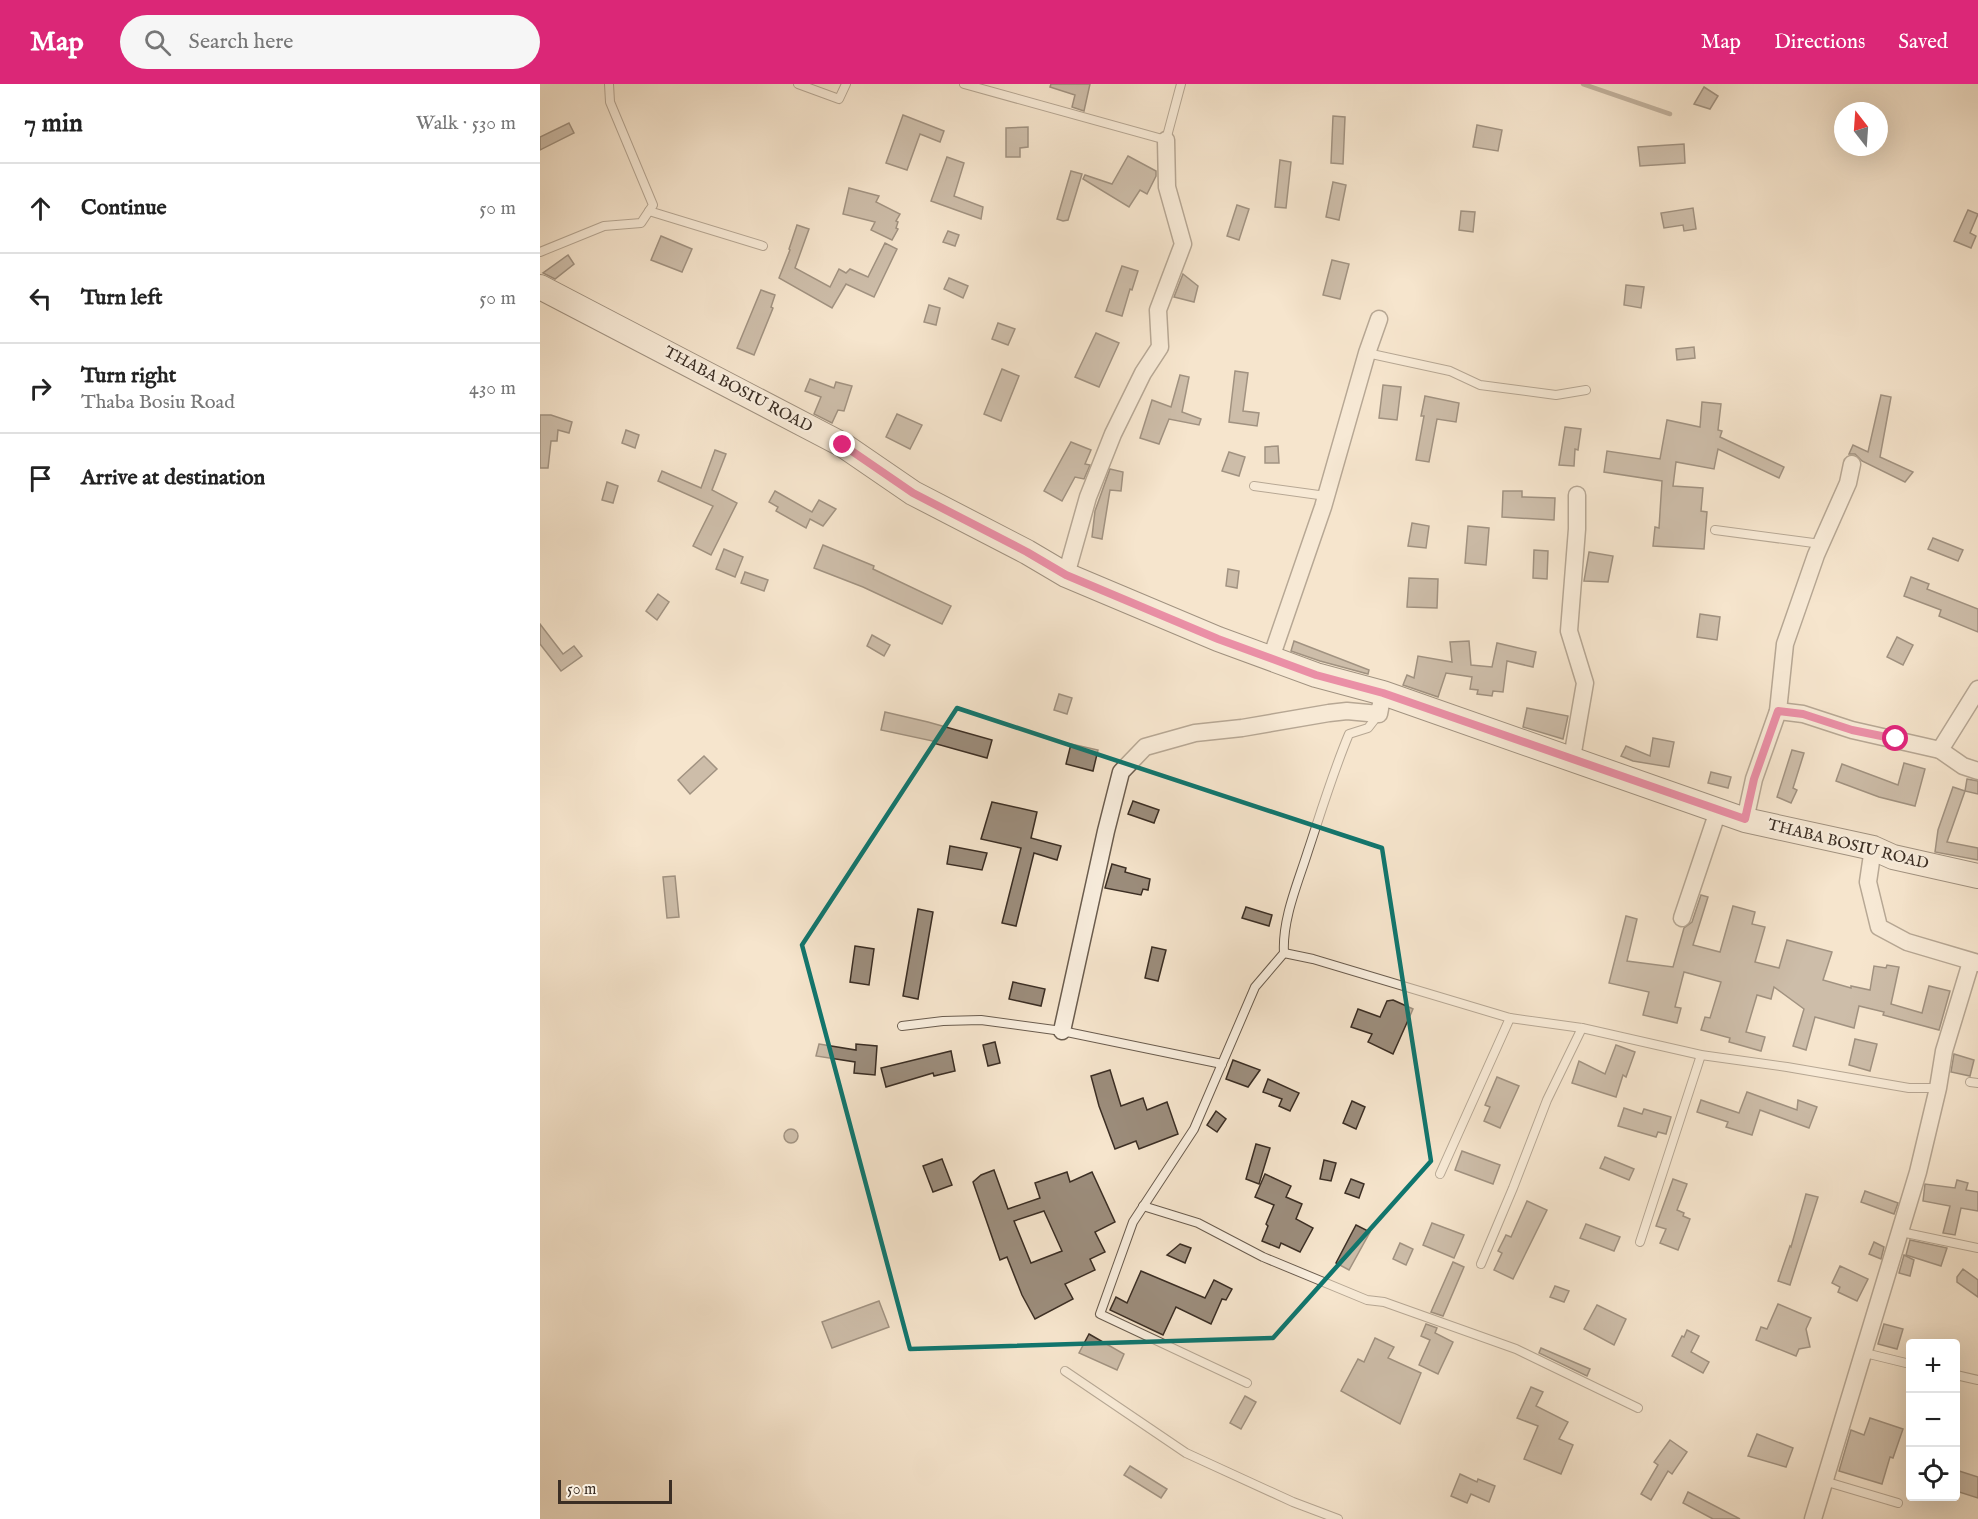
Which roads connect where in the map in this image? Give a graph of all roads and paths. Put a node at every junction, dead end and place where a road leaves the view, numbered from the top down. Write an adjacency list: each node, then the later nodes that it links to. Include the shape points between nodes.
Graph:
1 (609, 84): 7 (lane, via 610,102 653,205)
2 (798, 84): 3 (lane, via 839,99)
3 (846, 84)
4 (964, 84): 6 (lane)
5 (1181, 84): 6 (lane)
6 (1166, 140): 20 (street, via 1167,187 1183,244 1158,310 1160,347 1110,441 1088,497)
7 (649, 211): 8 (lane); 9 (lane, via 641,223 604,226)
8 (763, 246)
9 (540, 252)
10 (540, 287): 20 (street, THABA BOSIU ROAD, via 843,445 913,493)
11 (1379, 319): 12 (street)
12 (1367, 353): 13 (lane, via 1450,371 1480,385 1556,395); 17 (street)
13 (1586, 390)
14 (1852, 464): 19 (street, via 1848,483)
15 (1254, 486): 17 (lane)
16 (1577, 495): 26 (street, via 1569,632 1585,683)
17 (1326, 496): 21 (street)
18 (1715, 530): 19 (lane)
19 (1821, 544): 24 (street, via 1785,644)
20 (1066, 575): 21 (street, THABA BOSIU ROAD)
21 (1272, 658): 23 (street, THABA BOSIU ROAD)
22 (1978, 688): 25 (street)
23 (1381, 704): 26 (street, THABA BOSIU ROAD); 33 (lane, via 1368,728 1349,734 1337,762 1295,891 1283,939); 38 (street, via 1195,733 1144,747 1121,772)
24 (1778, 711): 25 (street); 29 (street, via 1754,779)
25 (1940, 750): 27 (street)
26 (1572, 758): 28 (street, THABA BOSIU ROAD)
27 (1978, 771)
28 (1718, 811): 29 (street, THABA BOSIU ROAD); 32 (street)
29 (1745, 819): 30 (street, THABA BOSIU ROAD)
30 (1873, 848): 31 (street, THABA BOSIU ROAD, via 1893,857); 34 (street, via 1868,882 1879,927 1907,942)
31 (1978, 876)
32 (1682, 918)
33 (1284, 953): 35 (lane); 40 (lane, via 1255,987)
34 (1975, 963): 41 (street, via 1944,1051)
35 (1510, 1018): 37 (lane); 42 (lane)
36 (902, 1026): 38 (lane, via 981,1020)
37 (1582, 1028): 39 (lane); 47 (lane, via 1547,1100)
38 (1062, 1031): 40 (lane)
39 (1701, 1055): 41 (lane, via 1909,1089); 45 (lane)
40 (1222, 1064): 43 (lane, via 1194,1129)
41 (1938, 1088): 44 (street)
42 (1440, 1174)
43 (1143, 1206): 53 (lane, via 1133,1222 1100,1314); 54 (lane, via 1198,1223 1263,1257 1367,1300 1384,1302 1516,1349)
44 (1900, 1232): 46 (lane); 48 (street)
45 (1640, 1242)
46 (1978, 1248)
47 (1481, 1264)
48 (1865, 1353): 49 (lane); 55 (street)
49 (1906, 1363)
50 (1065, 1371): 57 (lane, via 1186,1453)
51 (1960, 1376): 52 (lane)
52 (1978, 1380)
53 (1247, 1383)
54 (1638, 1408)
55 (1823, 1481): 56 (lane); 58 (street)
56 (1898, 1503)
57 (1338, 1519)
58 (1813, 1519)

